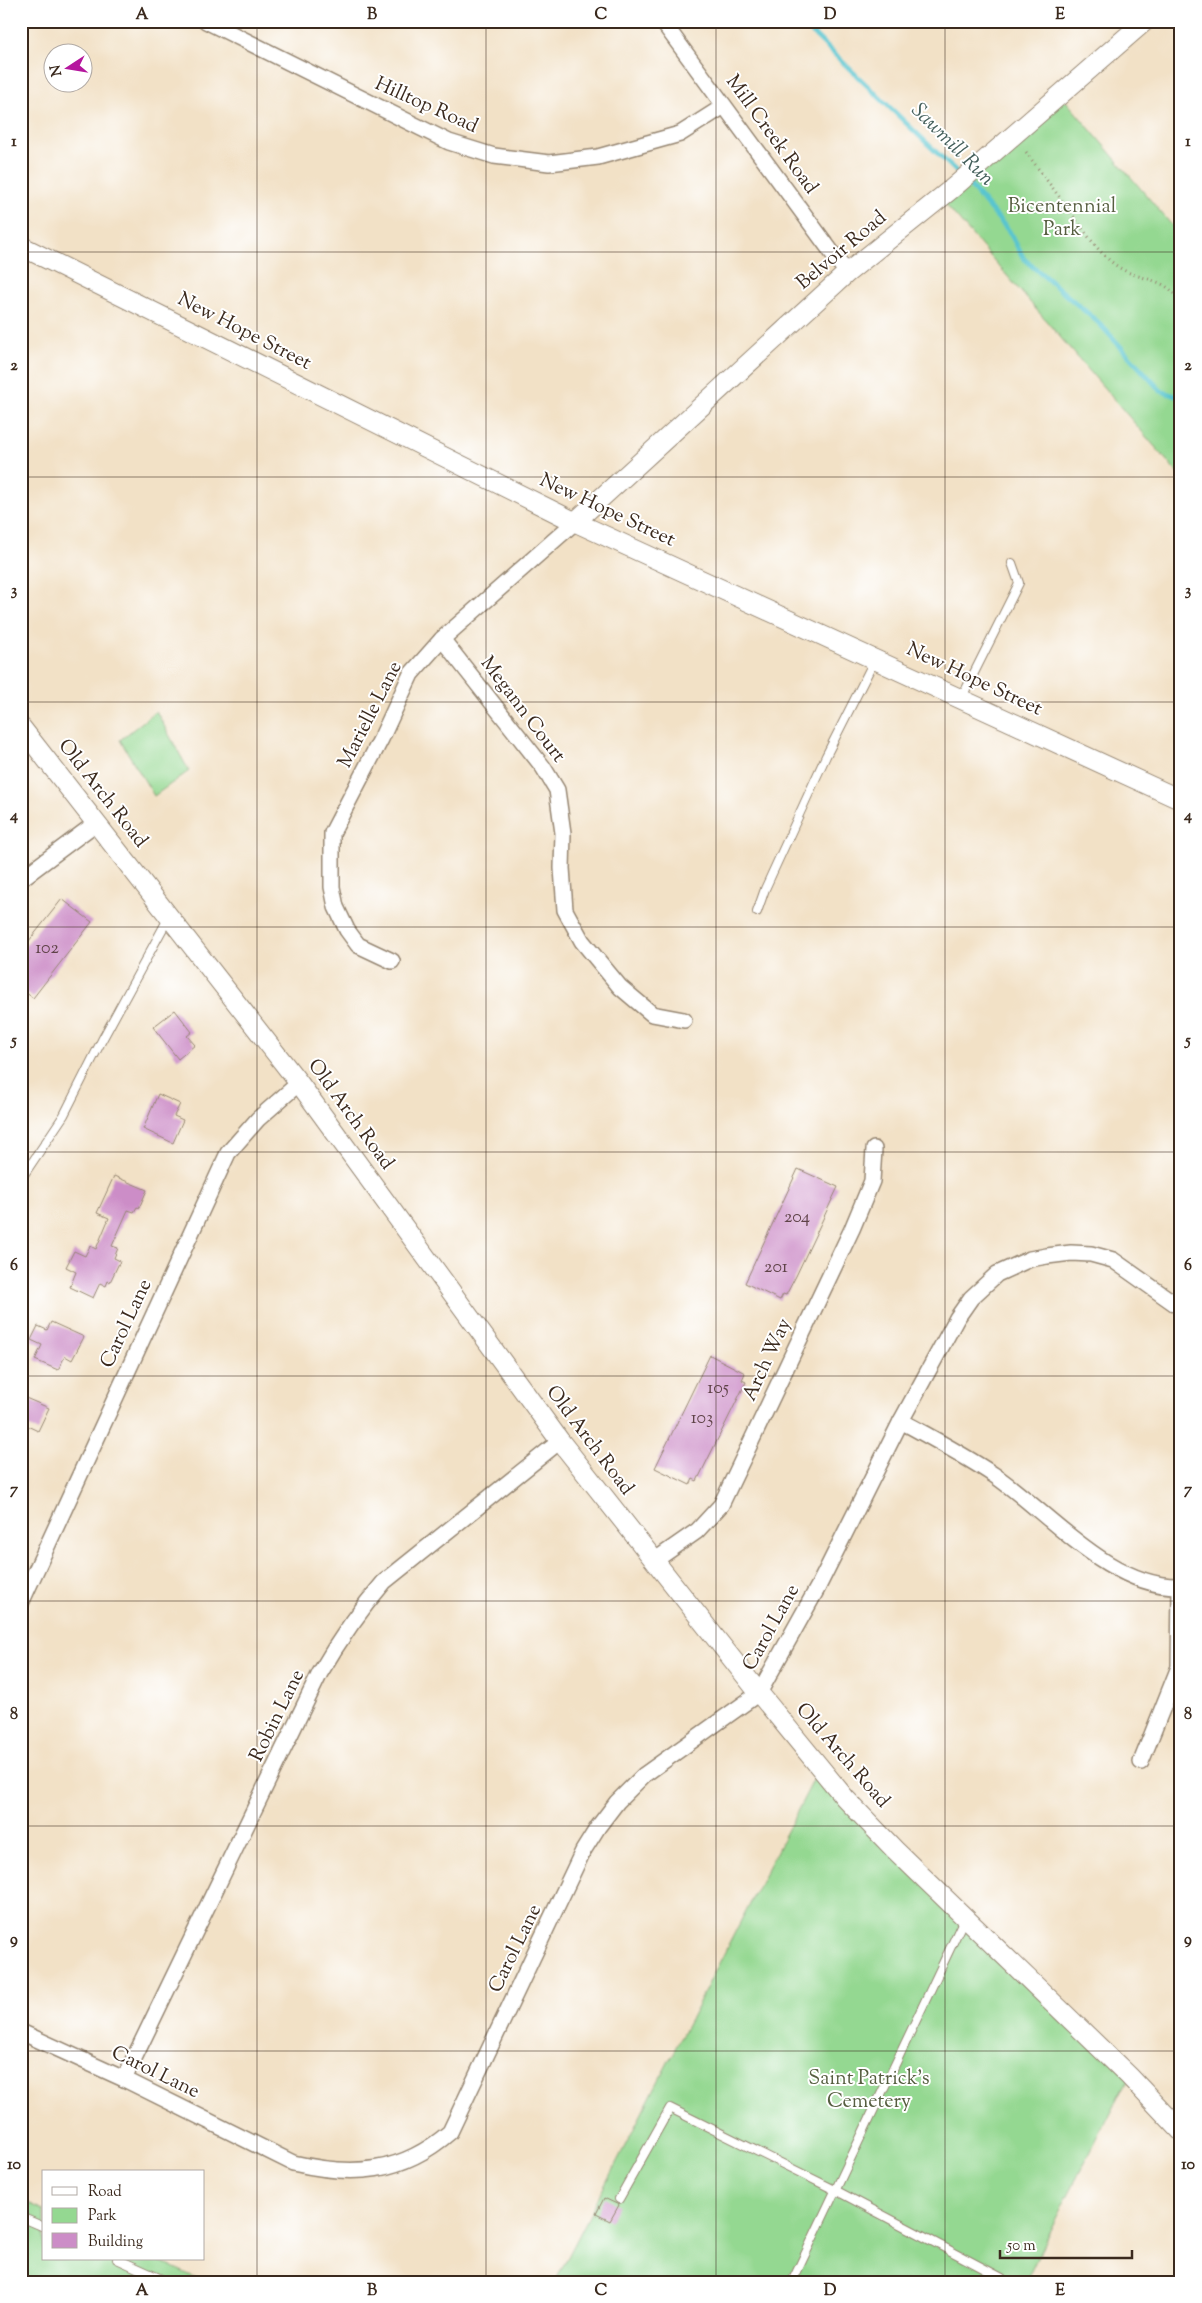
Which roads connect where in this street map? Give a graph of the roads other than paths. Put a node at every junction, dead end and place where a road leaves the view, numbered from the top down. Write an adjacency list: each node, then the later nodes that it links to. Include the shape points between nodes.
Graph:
1 (206, 21): 4 (street, Hilltop Road, via 449,142 494,156 549,163 598,158 680,134)
2 (662, 21): 4 (street, Mill Creek Road)
3 (1145, 21): 6 (street, Belvoir Road, via 954,187)
4 (724, 106): 6 (street, Mill Creek Road)
5 (21, 246): 7 (street, New Hope Street)
6 (847, 273): 7 (street, Belvoir Road)
7 (574, 522): 9 (street, Marielle Lane); 10 (street, New Hope Street)
8 (1012, 564): 11 (lane, via 1019,583)
9 (442, 639): 18 (street, Marielle Lane, via 411,674 332,833 331,877 336,907 358,945); 19 (street, Megann Court, via 543,767 557,790 563,833 565,910 582,941 620,987 652,1014)
10 (875, 659): 11 (street, New Hope Street); 16 (lane, via 826,756)
11 (962, 699): 13 (street, New Hope Street)
12 (21, 727): 14 (street, Old Arch Road)
13 (1181, 800)
14 (96, 823): 15 (street); 17 (street, Old Arch Road)
15 (21, 879)
16 (757, 912)
17 (169, 917): 20 (street, Old Arch Road); 22 (lane, via 64,1114)
18 (392, 961)
19 (684, 1020)
20 (299, 1083): 25 (street, Old Arch Road); 28 (street, Carol Lane, via 258,1119 228,1153)
21 (874, 1148): 26 (street, Arch Way, via 872,1181 852,1228 721,1505 697,1531)
22 (21, 1179)
23 (1181, 1308): 24 (street, Carol Lane, via 1113,1260 1072,1253 1030,1259 997,1274 971,1298)
24 (901, 1422): 27 (street, via 994,1475 1079,1543 1116,1568 1161,1586); 29 (street, Carol Lane)
25 (560, 1441): 26 (street, Old Arch Road); 33 (street, Robin Lane, via 384,1582 339,1639)
26 (654, 1561): 29 (street, Old Arch Road)
27 (1180, 1587): 30 (street, via 1179,1667)
28 (21, 1603)
29 (759, 1694): 31 (street, Old Arch Road, via 845,1798); 33 (street, Carol Lane, via 644,1775 598,1827 583,1851 450,2132 431,2149 407,2161 379,2168 321,2170 293,2163)
30 (1142, 1762)
31 (965, 1918): 34 (street, Old Arch Road, via 1130,2076); 35 (lane)
32 (21, 2032): 33 (street, Carol Lane)
33 (124, 2079)
34 (1181, 2131)
35 (835, 2190): 36 (lane, via 670,2108); 40 (lane); 42 (lane)
36 (619, 2198)
37 (21, 2217): 38 (lane)
38 (42, 2226)
39 (119, 2260): 41 (lane)
40 (1002, 2278)
41 (168, 2282)
42 (792, 2282)

